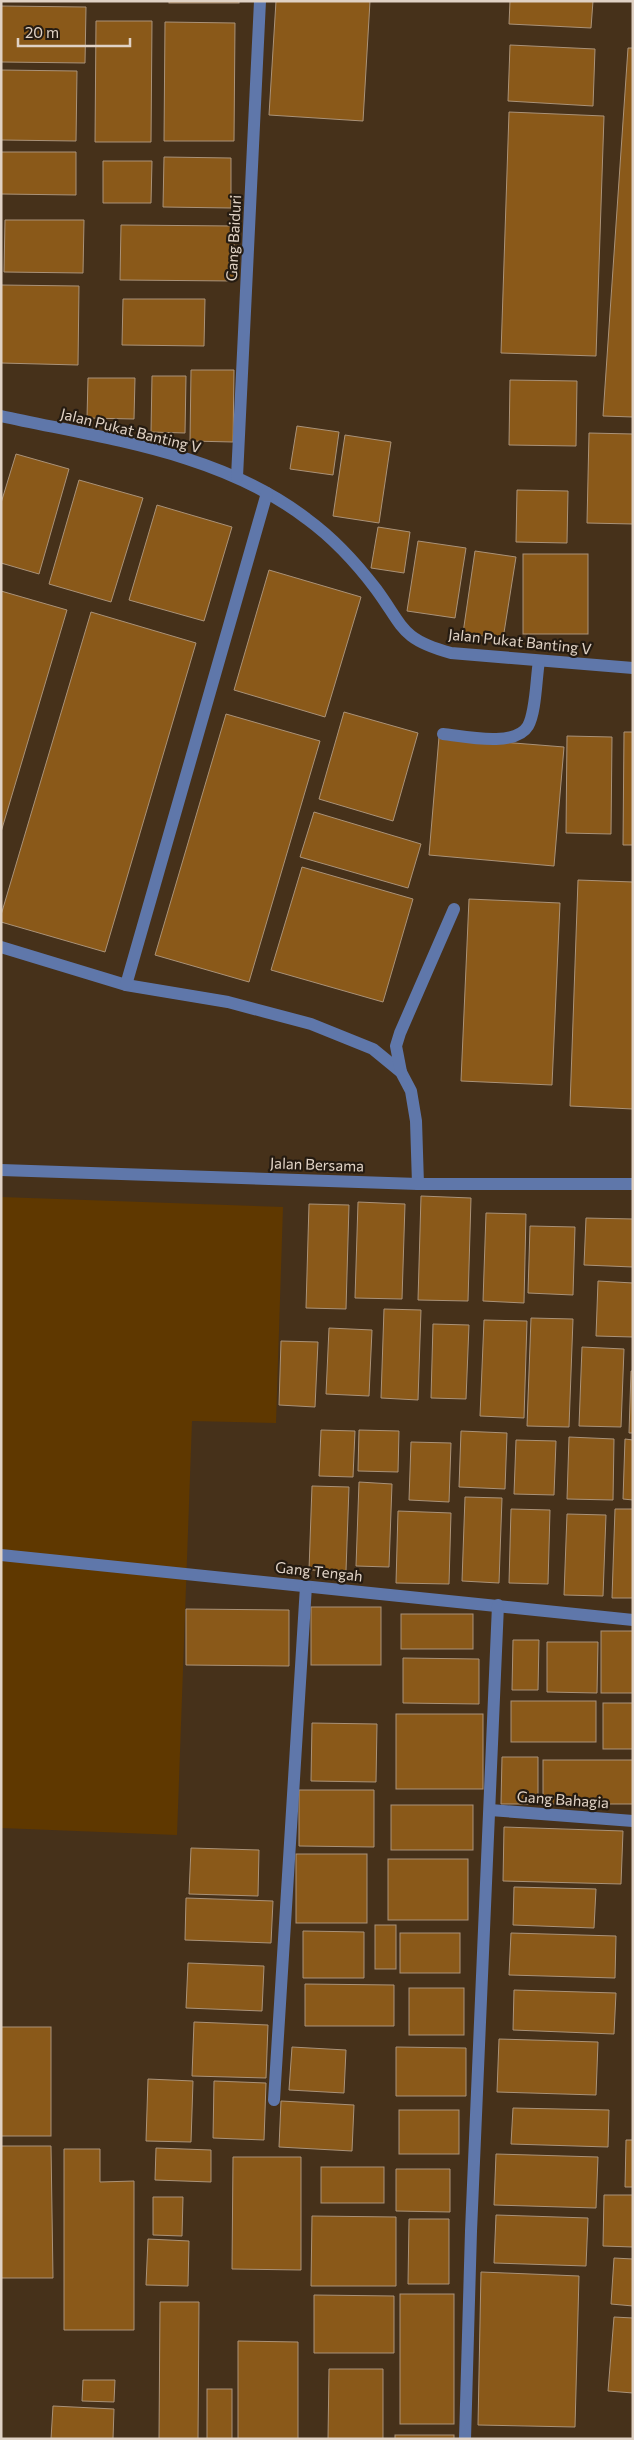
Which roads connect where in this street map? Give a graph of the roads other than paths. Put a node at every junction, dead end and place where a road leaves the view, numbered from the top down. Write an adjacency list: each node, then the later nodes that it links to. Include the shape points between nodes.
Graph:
1 (260, 1): 3 (street, Gang Baiduri)
2 (1, 416): 3 (street, Jalan Pukat Banting V, via 186,458)
3 (237, 476): 4 (street, Jalan Pukat Banting V)
4 (267, 493): 5 (street, Jalan Pukat Banting V, via 309,520 346,555 412,638 451,653); 10 (street)
5 (539, 661): 6 (street, Jalan Pukat Banting V); 7 (street, via 531,717 523,732 508,739)
6 (633, 668)
7 (442, 734)
8 (454, 909): 11 (street, via 400,1033 396,1046)
9 (1, 947): 10 (street)
10 (126, 985): 11 (street, via 228,1002 311,1024 372,1050)
11 (401, 1072): 13 (street, via 415,1104)
12 (1, 1170): 13 (street, Jalan Bersama)
13 (418, 1184): 14 (street, Jalan Bersama)
14 (633, 1184)
15 (1, 1555): 16 (street, Gang Tengah)
16 (306, 1586): 17 (street, Gang Tengah); 21 (street)
17 (498, 1605): 18 (street, Gang Tengah); 19 (street)
18 (633, 1620)
19 (490, 1810): 20 (street, Gang Bahagia); 22 (street)
20 (633, 1821)
21 (274, 2100)
22 (465, 2439)

